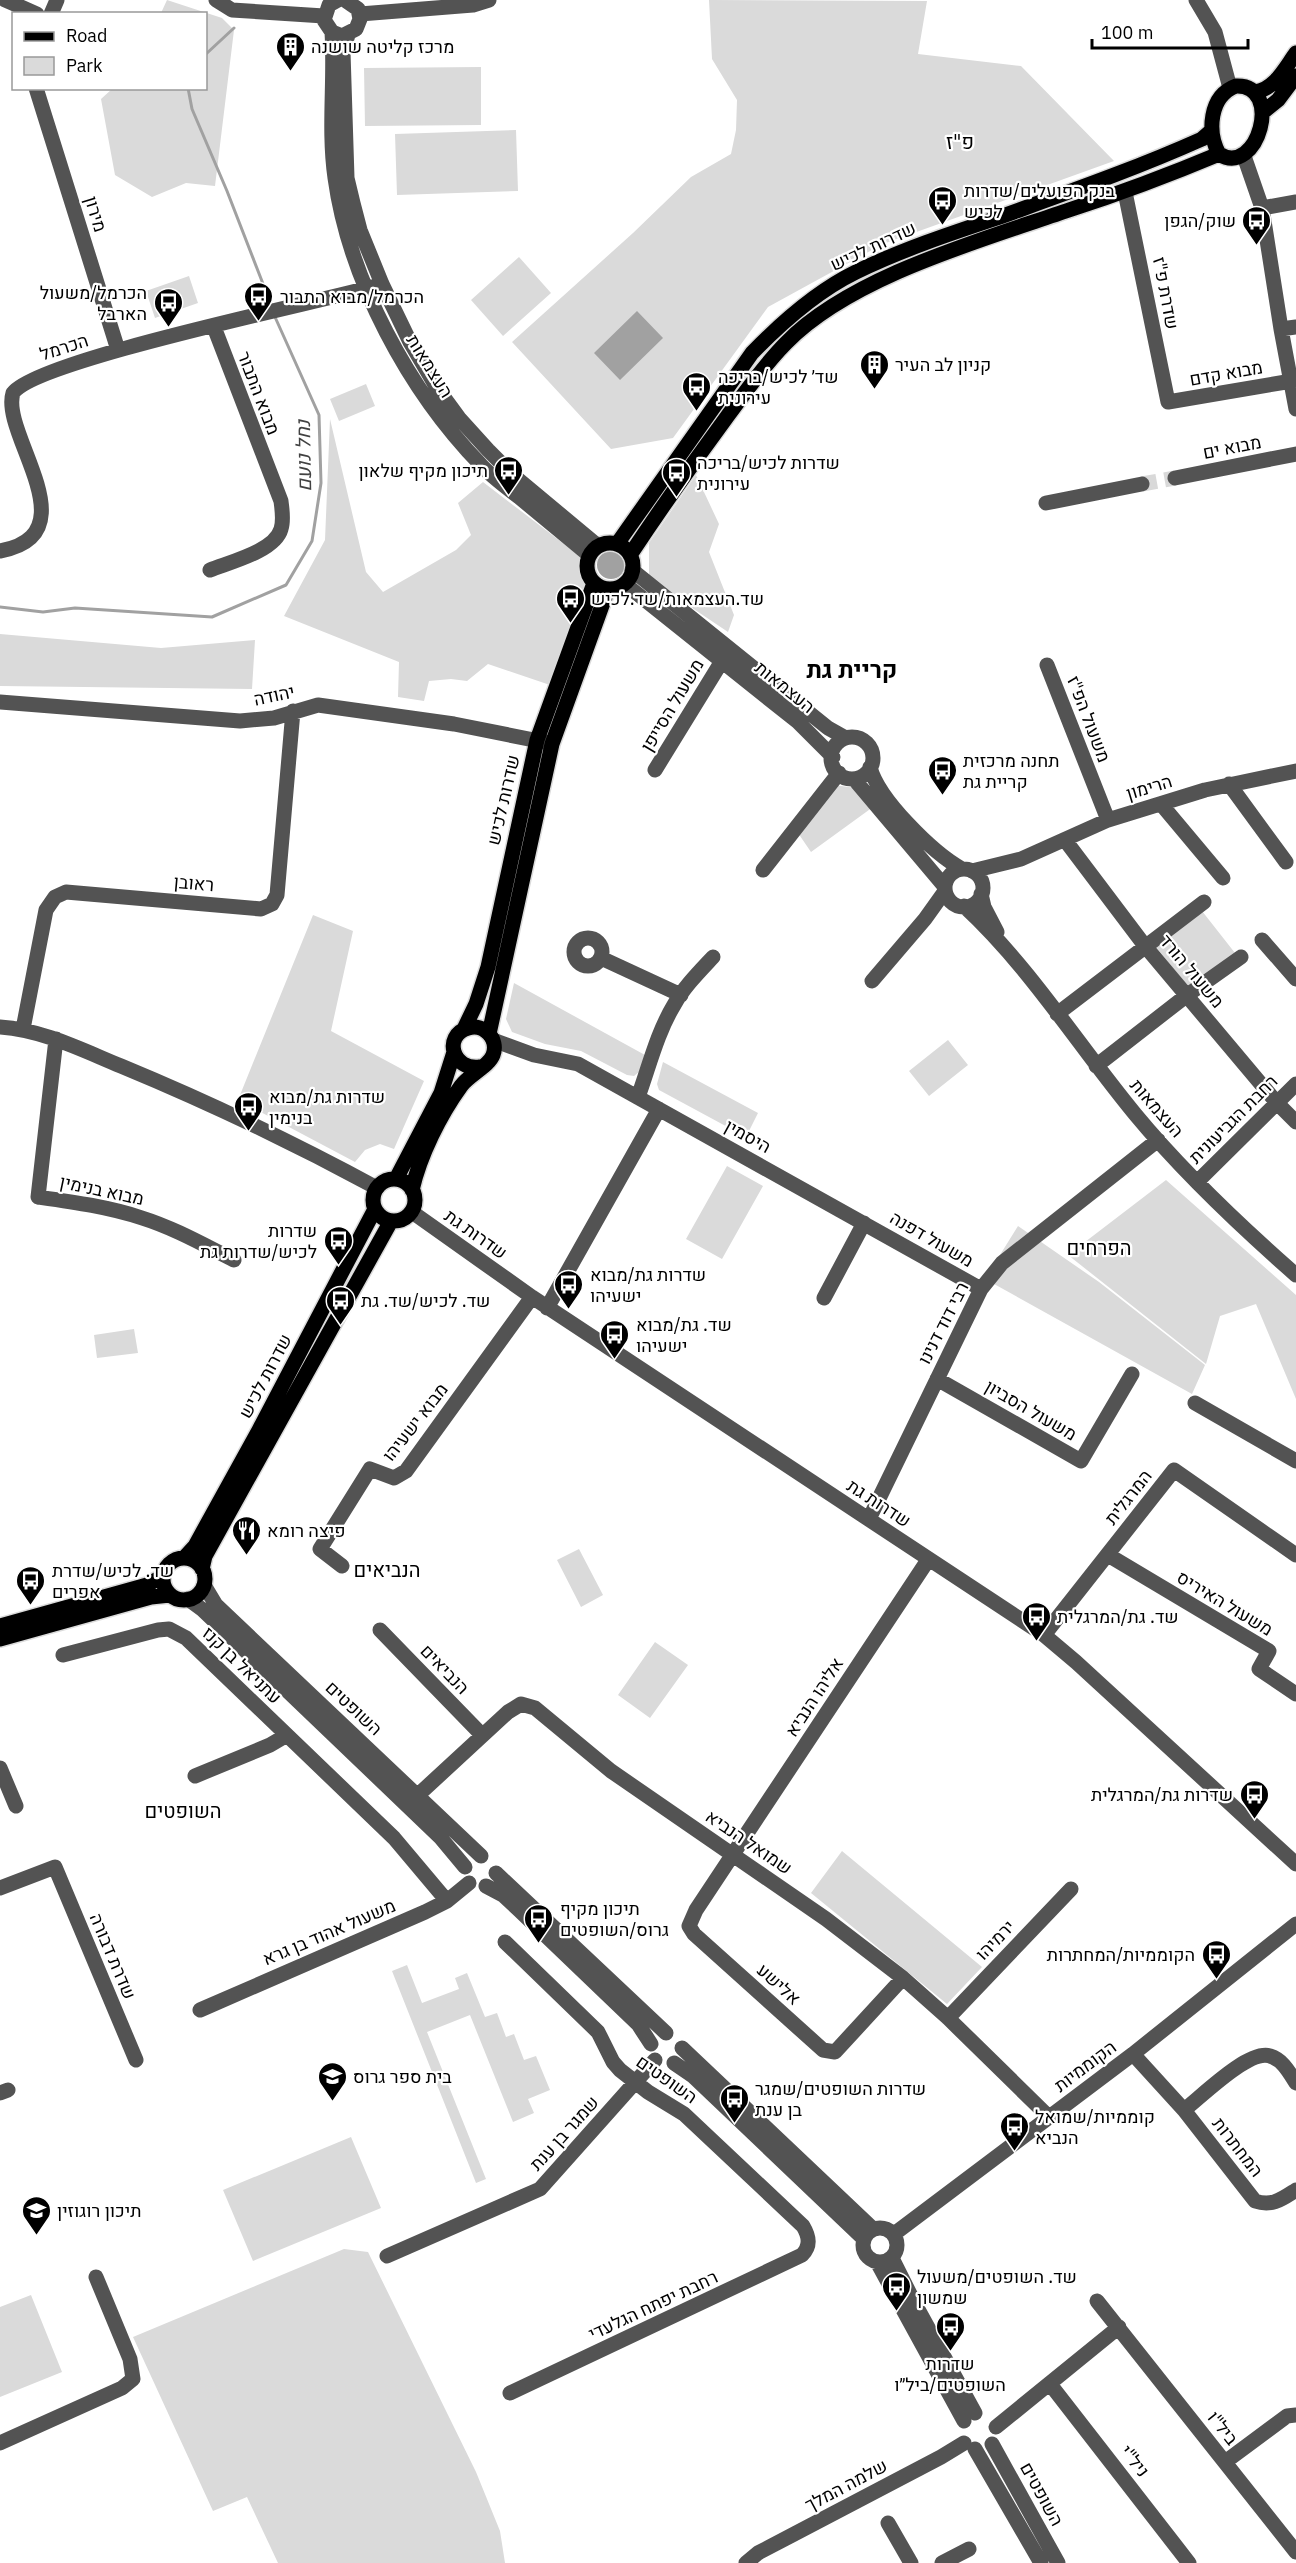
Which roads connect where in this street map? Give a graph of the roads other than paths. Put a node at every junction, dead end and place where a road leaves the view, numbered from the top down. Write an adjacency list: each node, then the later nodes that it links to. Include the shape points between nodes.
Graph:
1 (5, 0): 6 (street)
2 (216, 0): 8 (street, via 232,10)
3 (341, 0): 7 (street, via 354,4); 8 (street, via 329,5)
4 (489, 0): 7 (street, via 473,6)
5 (1196, 0): 13 (street, via 1215,32)
6 (32, 12)
7 (360, 14): 10 (street, via 356,29)
8 (324, 16): 9 (street)
9 (332, 32): 10 (street); 24 (street, העצמאות, via 335,178 346,233)
10 (348, 35): 23 (street, העצמאות, via 343,52 347,178 360,230)
11 (1296, 53): 15 (main road, via 1272,85)
12 (1296, 76): 16 (main road)
13 (1230, 88): 15 (main road, via 1244,86); 17 (main road, via 1215,110)
14 (37, 90): 27 (street, מירון)
15 (1255, 92): 16 (main road)
16 (1263, 112): 19 (main road, via 1257,136)
17 (1210, 132): 18 (main road); 35 (main road, שדרות לכיש, via 1133,170 921,244 854,272 816,297 752,353)
18 (1219, 154): 19 (main road, via 1231,159); 20 (main road, שדרות לכיש)
19 (1244, 156): 22 (street)
20 (1125, 192): 29 (street, שדרת פ"ז); 38 (main road, שדרות לכיש, via 971,243 872,284 824,312 787,342 763,369)
21 (1296, 202): 22 (street)
22 (1262, 208): 26 (street)
23 (382, 284): 24 (street, הכרמל); 36 (street, העצמאות, via 410,342 459,418 514,476)
24 (367, 289): 25 (street, הכרמל); 36 (street, העצמאות, via 394,347 447,427 483,467)
25 (214, 327): 27 (street, הכרמל); 39 (street, מבוא התבור, via 283,514 277,538 266,547)
26 (1288, 328): 28 (street)
27 (118, 350): 37 (street, הכרמל, via 38,376 12,393 8,420 38,515 29,538 18,547)
28 (1292, 381): 29 (street, מבוא קדם); 30 (street)
29 (1168, 402)
30 (1296, 409)
31 (1296, 454): 32 (street, מבוא ים)
32 (1175, 478)
33 (1142, 484): 34 (street)
34 (1046, 503)
35 (617, 544): 36 (main road, via 604,543); 38 (main road)
36 (594, 550): 41 (main road, via 586,567)
37 (0, 551)
38 (630, 555): 40 (main road)
39 (210, 570)
40 (629, 577): 41 (main road); 42 (street, העצמאות); 46 (street, העצמאות)
41 (601, 586): 47 (main road, שדרות לכיש); 48 (main road, שדרות לכיש)
42 (722, 661): 49 (street, העצמאות, via 804,727); 51 (street, משעול הסייפן)
43 (1047, 665): 57 (street, משעול הפ"ז)
44 (0, 702): 45 (street, יהודה, via 240,721 274,718)
45 (294, 711): 47 (street, יהודה, via 318,705); 81 (street, ראובן, via 277,895 272,904 261,909 66,892 55,897 45,910)
46 (844, 737): 49 (street, via 836,744); 50 (street, via 856,736 866,743 871,754)
47 (537, 741): 48 (street, יהודה); 82 (main road, שדרות לכיש, via 488,967)
48 (552, 744): 83 (main road, שדרות לכיש)
49 (833, 757): 53 (street)
50 (870, 767): 54 (street, via 867,774); 62 (street, via 876,783 904,817 942,855)
51 (655, 770)
52 (1296, 771): 55 (street, הרימון)
53 (839, 773): 54 (street); 61 (street)
54 (854, 779): 64 (street)
55 (1229, 784): 56 (street, הרימון); 60 (street)
56 (1161, 804): 57 (street, הרימון); 63 (street)
57 (1108, 820): 58 (street, הרימון)
58 (1065, 840): 59 (street, הרימון); 70 (street, משעול הורד)
59 (1021, 859): 62 (street, הרימון); 65 (street, הרימון, via 996,875)
60 (1286, 862)
61 (763, 870)
62 (967, 870): 64 (street, via 952,873); 65 (street, via 980,878)
63 (1223, 878)
64 (945, 889): 67 (street, via 950,900); 68 (street)
65 (982, 891): 67 (street, via 975,903); 71 (street, העצמאות, via 987,915)
66 (1204, 902): 70 (street)
67 (961, 906): 68 (street); 71 (street, העצמאות)
68 (926, 919): 76 (street)
69 (1262, 940): 75 (street)
70 (1145, 946): 78 (street, משעול הורד); 79 (street)
71 (1007, 950): 79 (street, העצמאות)
72 (713, 957): 77 (street)
73 (1241, 957): 78 (street)
74 (601, 958): 77 (street)
75 (1296, 979)
76 (872, 981)
77 (681, 995): 90 (street, via 662,1030)
78 (1186, 996): 88 (street); 91 (street, משעול הורד)
79 (1057, 1014): 88 (street, העצמאות)
80 (0, 1027): 81 (street)
81 (23, 1029): 84 (street)
82 (464, 1029): 83 (main road, via 478,1027); 85 (main road, via 455,1039)
83 (491, 1037): 86 (street, היסמין); 87 (main road, via 494,1053)
84 (56, 1040): 97 (street, via 188,1094); 103 (street, מבוא בנימין, via 38,1197 142,1218)
85 (454, 1052): 87 (main road, via 467,1067); 95 (main road, via 441,1093)
86 (534, 1055): 87 (street, היסמין, via 513,1055); 90 (street, היסמין, via 578,1064)
87 (485, 1063): 98 (main road, via 461,1084 433,1135)
88 (1096, 1066): 94 (street, העצמאות)
89 (1296, 1084): 91 (street, רחבת הגביעונית)
90 (638, 1097): 92 (street, היסמין)
91 (1277, 1103): 93 (street, משעול הורד); 96 (street, רחבת הגביעונית)
92 (659, 1109): 102 (street, היסמין); 108 (street)
93 (1296, 1122)
94 (1158, 1140): 96 (street, העצמאות); 105 (street, רבי דוד דנינו, via 1002,1263)
95 (396, 1179): 97 (main road); 98 (main road)
96 (1197, 1182): 104 (street, העצמאות)
97 (377, 1188): 99 (main road)
98 (412, 1190): 100 (main road)
99 (375, 1209): 101 (main road); 116 (main road, שדרות לכיש, via 233,1477 195,1546)
100 (412, 1212): 101 (main road, via 403,1220); 106 (street, שדרות גת)
101 (391, 1221): 120 (main road, שדרות לכיש, via 205,1556)
102 (864, 1223): 105 (street, משעול דפנה); 107 (street)
103 (234, 1260)
104 (1296, 1275)
105 (981, 1289): 110 (street, רבי דוד דנינו)
106 (532, 1298): 108 (street, שדרות גת); 118 (street, מבוא ישעיהו, via 406,1471 394,1479 370,1469 320,1549)
107 (824, 1298)
108 (547, 1308): 113 (street, שדרות גת)
109 (1132, 1374): 110 (street, משעול הסביון, via 1081,1461)
110 (937, 1379): 113 (street, רבי דוד דנינו)
111 (1195, 1403): 112 (street)
112 (1296, 1461)
113 (869, 1519): 117 (street, שדרות גת)
114 (1108, 1555): 115 (street, המרגלית, via 1174,1470); 125 (street, המרגלית); 128 (street, משעול האיריס, via 1269,1651 1260,1669)
115 (1296, 1555)
116 (184, 1558): 119 (main road, via 168,1565); 120 (main road, via 197,1562)
117 (928, 1560): 125 (street, שדרות גת); 135 (street, אליהו הנביא)
118 (342, 1566)
119 (163, 1576): 121 (main road); 123 (main road, via 147,1586)
120 (203, 1577): 122 (main road, via 198,1594); 133 (street, השופטים, via 216,1605)
121 (170, 1595): 122 (main road); 126 (main road, via 130,1602)
122 (188, 1599): 138 (street, השופטים, via 440,1838)
123 (0, 1626)
124 (380, 1630): 130 (street, הנביאים)
125 (1044, 1635): 137 (street, שדרות גת)
126 (0, 1639)
127 (63, 1655): 129 (street, עתניאל בן קנז, via 158,1630 175,1631)
128 (1296, 1694)
129 (286, 1735): 132 (street); 144 (street, עתניאל בן קנז, via 394,1838)
130 (482, 1735): 133 (street, שמואל הנביא); 135 (street, שמואל הנביא, via 521,1704 535,1708 611,1771)
131 (0, 1768): 134 (street)
132 (195, 1776)
133 (418, 1796): 136 (street, השופטים)
134 (16, 1806)
135 (734, 1855): 147 (street, שמואל הנביא); 147 (street, אלישע, via 689,1926 823,2050 835,2052)
136 (481, 1856): 138 (street); 139 (street, via 492,1861)
137 (1296, 1864)
138 (465, 1867): 140 (street)
139 (496, 1872): 141 (street, via 494,1880); 150 (street, השופטים)
140 (470, 1883): 141 (street); 144 (street, משעול אהוד בן גרא)
141 (486, 1886): 152 (street, השופטים, via 503,1895 638,2024)
142 (0, 1888): 154 (street, שדרת דבורה, via 55,1867)
143 (1071, 1889): 149 (street, ירמיהו)
144 (447, 1901): 148 (street, משעול אהוד בן גרא)
145 (1296, 1924): 153 (street, הקוממיות)
146 (505, 1942): 156 (street, השופטים, via 598,2032 613,2062)
147 (903, 1978): 149 (street, שמואל הנביא)
148 (200, 2010)
149 (948, 2018): 159 (street, שמואל הנביא)
150 (666, 2033): 151 (street, via 679,2039); 152 (street, via 656,2036)
151 (682, 2048): 155 (street); 161 (street, השופטים)
152 (653, 2052): 155 (street, via 666,2065); 156 (street, שמגר בן ענת)
153 (1133, 2054): 158 (street, המחתרות); 159 (street, הקוממיות)
154 (136, 2060)
155 (674, 2063): 161 (street, השופטים)
156 (636, 2083): 163 (street, השופטים, via 684,2114 803,2226); 164 (street, שמגר בן ענת, via 540,2189)
157 (1296, 2083): 158 (street, via 1275,2058 1258,2055)
158 (1184, 2110): 160 (street, המחתרות, via 1255,2201 1275,2203)
159 (1049, 2117): 162 (street, הקוממיות)
160 (1296, 2190)
161 (868, 2234): 162 (street, via 882,2228); 166 (street, via 864,2250)
162 (894, 2234): 165 (street, via 897,2248)
163 (808, 2245): 171 (street, רחבת יפתח הגלעדי, via 802,2255)
164 (387, 2256)
165 (892, 2258): 166 (street); 173 (street)
166 (877, 2262): 173 (street)
167 (96, 2277): 175 (street, via 130,2359 133,2379 122,2388)
168 (1097, 2301): 169 (street, ביל"ו)
169 (1119, 2327): 170 (street); 178 (street, ביל"ו)
170 (1050, 2384): 174 (street); 187 (street, ניל"י)
171 (510, 2393)
172 (1296, 2415): 178 (street, via 1287,2416)
173 (969, 2417): 174 (street); 177 (street, via 960,2432)
174 (993, 2422): 176 (street)
175 (0, 2443)
176 (992, 2444): 177 (street, via 984,2449); 186 (street, השופטים)
177 (970, 2446): 182 (street, שלמה המלך, via 758,2553); 185 (street, השופטים)
178 (1225, 2462): 181 (street, ביל"ו)
179 (888, 2523): 183 (street)
180 (969, 2549): 184 (street)
181 (1296, 2552)
182 (746, 2563)
183 (911, 2563)
184 (942, 2563)
185 (1041, 2563)
186 (1058, 2563)
187 (1189, 2563)

